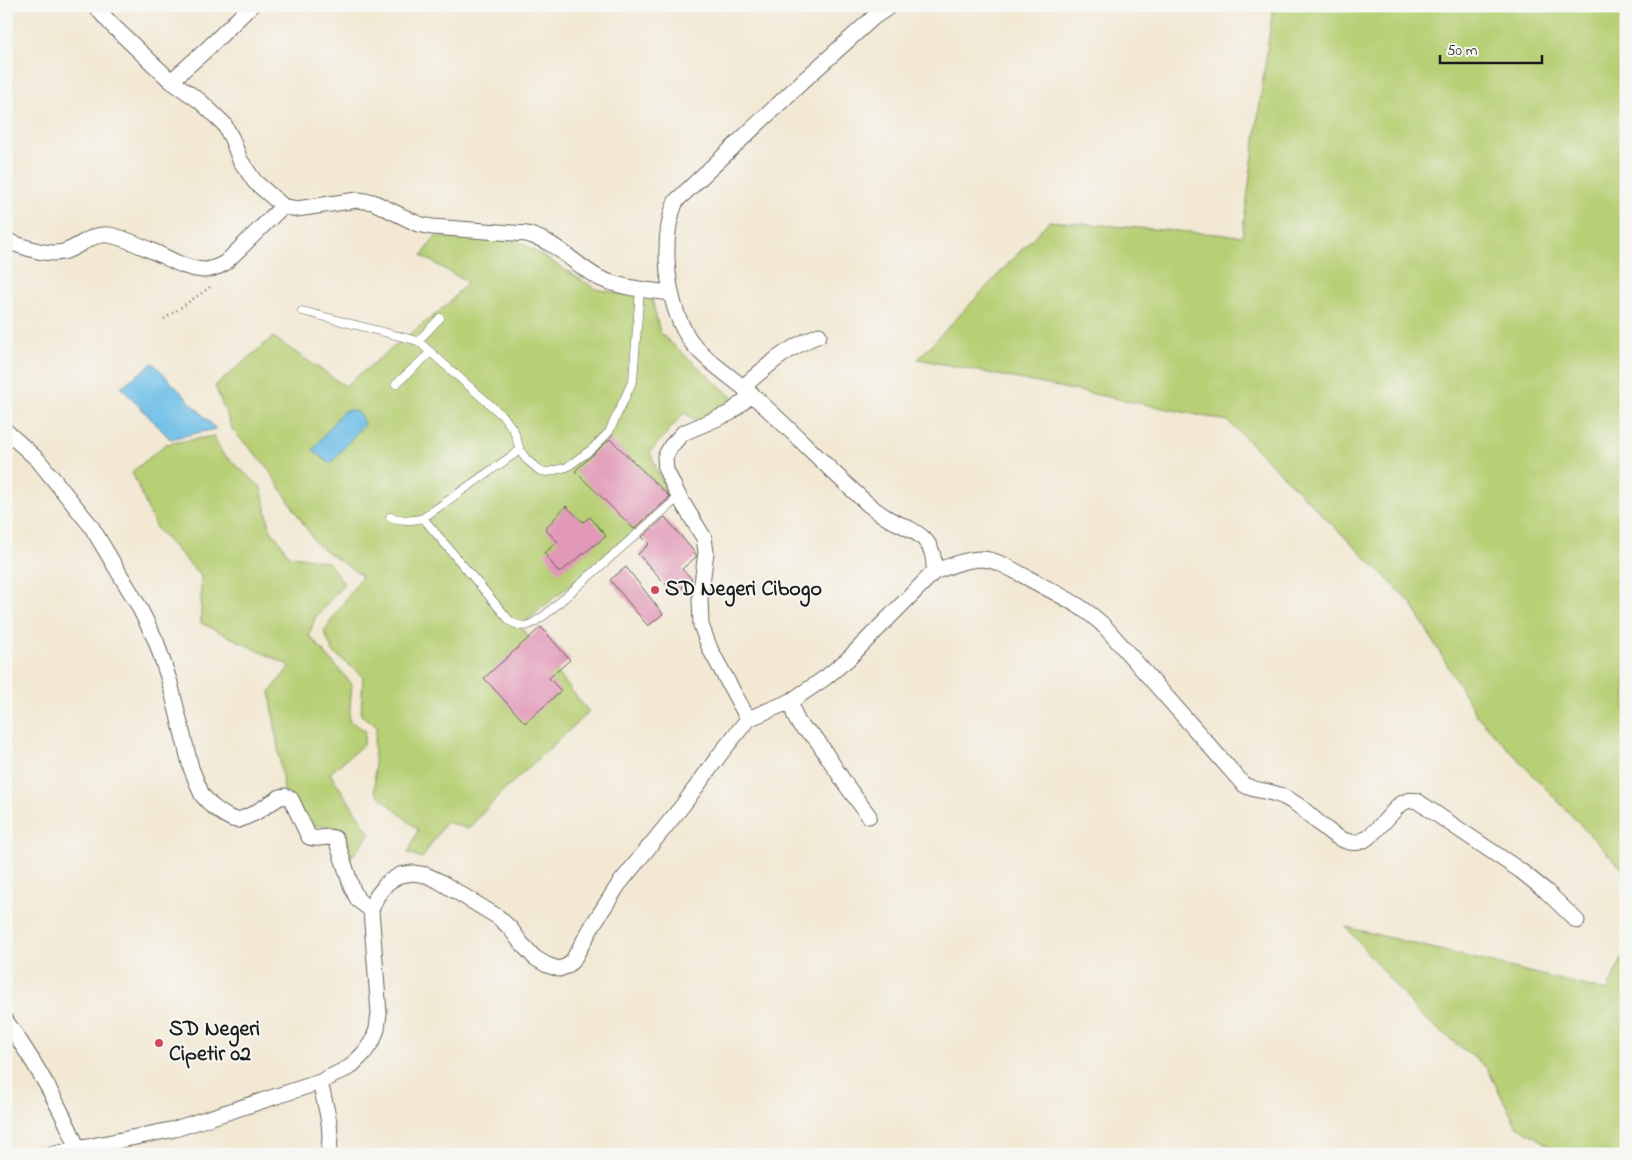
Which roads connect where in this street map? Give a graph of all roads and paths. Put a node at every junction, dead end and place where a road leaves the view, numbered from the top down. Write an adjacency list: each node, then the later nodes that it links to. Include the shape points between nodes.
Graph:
1 (95, 6): 4 (street)
2 (251, 6): 4 (street)
3 (890, 6): 9 (street, via 803,80 676,201 667,232)
4 (171, 80): 5 (street, via 224,124 240,160 255,182)
5 (283, 206): 7 (street); 8 (street, via 297,208 357,200 373,202 418,224 432,227 527,234 551,244 600,278)
6 (6, 241): 7 (street, via 61,252 106,234 184,267 204,270)
7 (225, 263): 12 (path, via 208,288)
8 (640, 289): 9 (street); 19 (lane, via 633,380 609,432 567,467 548,472 540,471)
9 (671, 293): 17 (street, via 688,338)
10 (302, 311): 14 (lane)
11 (440, 318): 14 (lane)
12 (164, 319)
13 (818, 335): 17 (street, via 780,356)
14 (418, 342): 15 (lane)
15 (431, 352): 16 (lane); 19 (lane, via 504,417 514,431)
16 (396, 384)
17 (747, 391): 20 (street, via 730,413 691,429 671,446 665,457 666,470); 23 (street, via 869,505 926,540 935,560)
18 (6, 431): 27 (street, via 38,460 91,526 137,603 156,640 191,768 202,795 222,814 239,820 280,797 291,799 309,837 336,839 358,900)
19 (520, 450): 22 (lane)
20 (679, 497): 22 (lane, via 528,626 510,621); 25 (street, via 704,538 701,625 710,649)
21 (390, 517): 22 (lane, via 405,521)
22 (423, 518)
23 (934, 572): 24 (street, via 848,659); 28 (street, via 969,560 994,561 1082,608 1106,628 1242,784 1276,794 1298,805 1341,839 1352,843 1366,839 1400,805 1406,801 1418,801 1522,871)
24 (791, 701): 25 (street); 26 (street, via 798,724 817,740)
25 (748, 718): 27 (street, via 619,884 567,966 558,969 534,958 498,917 426,875 400,875 387,883 376,896)
26 (869, 816)
27 (371, 910): 30 (street, via 377,1029 364,1053 350,1067)
28 (1576, 921)
29 (6, 1021): 31 (street, via 46,1081)
30 (320, 1082): 31 (street, via 175,1128); 33 (street, via 329,1122)
31 (78, 1149): 32 (street)
32 (53, 1154)
33 (328, 1154)

